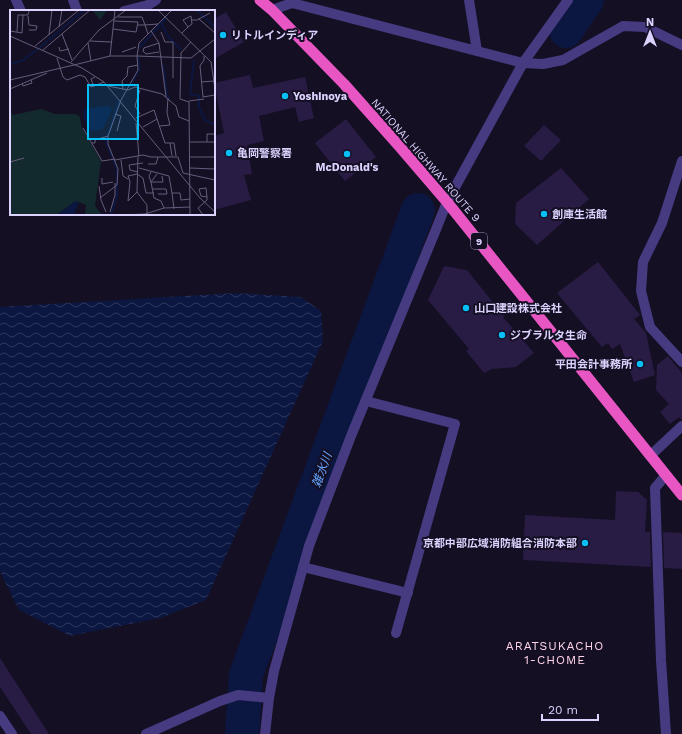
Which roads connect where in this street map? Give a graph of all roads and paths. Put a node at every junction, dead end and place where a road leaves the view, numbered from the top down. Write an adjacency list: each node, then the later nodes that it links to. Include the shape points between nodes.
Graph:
1 (16, 0): 7 (street)
2 (74, 0): 8 (street)
3 (156, 0): 9 (street, via 148,5)
4 (260, 0): 10 (highway, NATIONAL HIGHWAY ROUTE 9 / 9)
5 (469, 0): 12 (street)
6 (568, 0): 13 (street)
7 (21, 10)
8 (77, 10)
9 (128, 10)
10 (272, 10): 12 (street, via 292,3); 15 (highway, NATIONAL HIGHWAY ROUTE 9 / 9, via 349,90)
11 (682, 45): 13 (street, via 645,27 623,26 563,60 542,64)
12 (477, 50): 13 (street)
13 (524, 63): 15 (street)
14 (682, 161): 16 (street, via 662,222 643,262 641,291 650,327)
15 (447, 202): 17 (street); 19 (highway, NATIONAL HIGHWAY ROUTE 9 / 9)
16 (682, 362)
17 (366, 401): 22 (street, via 309,546); 23 (street, via 455,424)
18 (682, 426): 19 (street)
19 (651, 455): 20 (highway, NATIONAL HIGHWAY ROUTE 9 / 9)
20 (666, 475): 21 (highway, NATIONAL HIGHWAY ROUTE 9 / 9); 30 (street, via 655,488)
21 (682, 495)
22 (303, 568): 23 (street); 25 (street)
23 (408, 593): 24 (street)
24 (396, 633)
25 (269, 698): 28 (street, via 238,695); 29 (street)
26 (0, 716): 27 (street)
27 (12, 734)
28 (146, 734)
29 (265, 734)
30 (666, 734)

